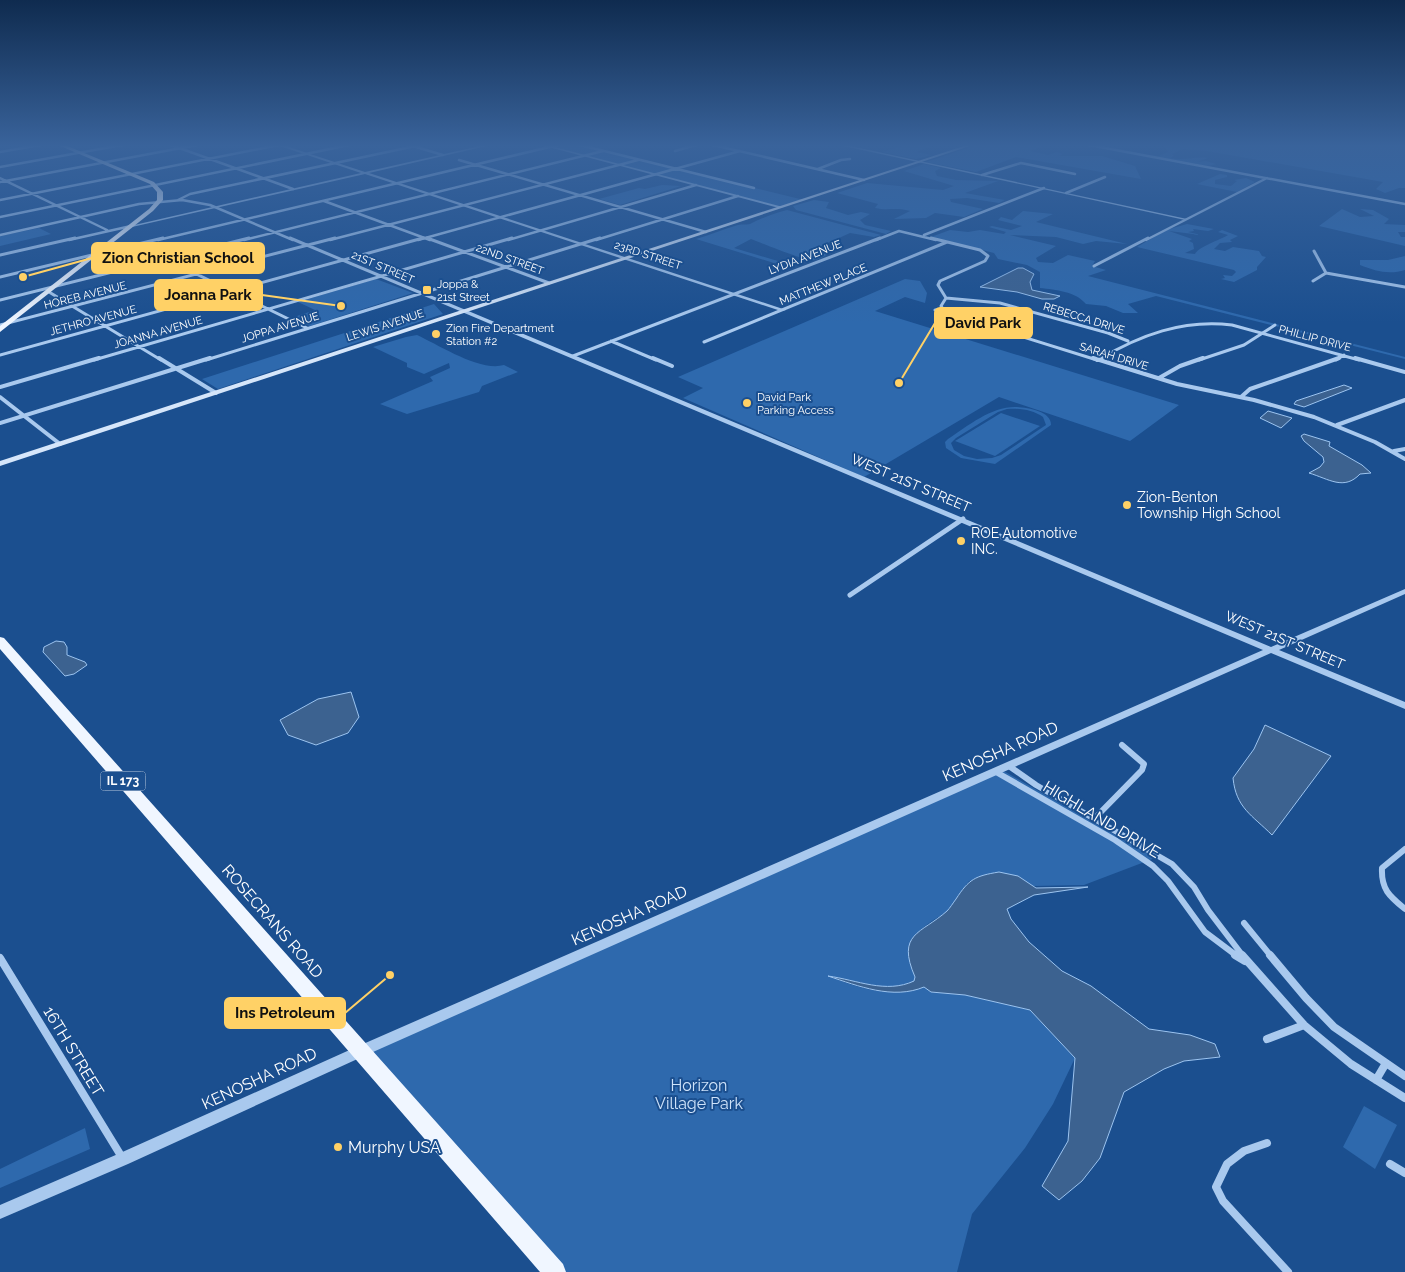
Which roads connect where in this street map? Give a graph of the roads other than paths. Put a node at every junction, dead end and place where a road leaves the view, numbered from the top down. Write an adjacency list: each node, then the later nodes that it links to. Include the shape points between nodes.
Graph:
1 (59, 204): 20 (street)
2 (144, 204): 28 (street)
3 (155, 204): 29 (main road)
4 (203, 204): 22 (street, 21ST STREET)
5 (225, 204): 22 (street)
6 (306, 204): 33 (street)
7 (335, 204): 25 (street, 22ND STREET)
8 (386, 204): 25 (street)
9 (458, 204): 21 (street, 23RD STREET)
10 (469, 204): 21 (street, HOREB AVENUE)
11 (546, 204): 27 (street, JETHRO AVENUE)
12 (611, 204): 23 (street)
13 (629, 204): 23 (street, JOANNA AVENUE)
14 (710, 204): 30 (street, JOPPA AVENUE)
15 (771, 204): 24 (street)
16 (790, 204): 24 (main road, LEWIS AVENUE)
17 (1003, 204): 42 (street)
18 (1118, 204): 31 (street)
19 (1214, 204): 31 (street)
20 (56, 205): 26 (street); 28 (street)
21 (463, 206): 27 (street, 23RD STREET); 34 (street, HOREB AVENUE)
22 (213, 207): 32 (street); 33 (street, 21ST STREET)
23 (620, 207): 30 (street); 37 (street, JOANNA AVENUE)
24 (782, 207): 40 (main road, LEWIS AVENUE)
25 (355, 212): 34 (street, 22ND STREET); 39 (street)
26 (0, 217)
27 (500, 217): 37 (street, 23RD STREET); 43 (street, JETHRO AVENUE)
28 (81, 218): 36 (street); 41 (street)
29 (140, 219): 32 (main road); 35 (main road)
30 (662, 219): 40 (street); 46 (street, JOPPA AVENUE)
31 (1185, 219): 55 (street)
32 (155, 220): 35 (street)
33 (243, 220): 39 (street, 21ST STREET); 45 (street)
34 (389, 225): 43 (street, 22ND STREET); 47 (street, HOREB AVENUE)
35 (132, 226): 36 (street); 38 (main road)
36 (111, 230): 38 (main road); 51 (street)
37 (539, 230): 46 (street, 23RD STREET); 49 (street, JOANNA AVENUE)
38 (126, 231): 50 (main road)
39 (274, 232): 47 (street, 21ST STREET); 53 (street)
40 (706, 232): 52 (main road, LEWIS AVENUE)
41 (0, 235)
42 (923, 236): 44 (street, LYDIA AVENUE); 68 (street, LYDIA AVENUE, via 899,231)
43 (425, 238): 49 (street, 22ND STREET); 54 (street, JETHRO AVENUE)
44 (948, 242): 69 (street, via 980,250 988,256 986,261 940,281 938,284); 73 (street, MATTHEW PLACE)
45 (137, 244): 50 (street); 53 (street)
46 (581, 244): 52 (street, 23RD STREET); 56 (street, JOPPA AVENUE)
47 (307, 246): 54 (street, 21ST STREET); 58 (street, HOREB AVENUE)
48 (1314, 251): 57 (street)
49 (464, 252): 56 (street, 22ND STREET); 59 (street, JOANNA AVENUE)
50 (96, 254): 60 (street); 63 (main road)
51 (0, 255)
52 (625, 258): 62 (main road, LEWIS AVENUE); 68 (street, 23RD STREET)
53 (166, 259): 58 (street); 63 (street)
54 (342, 261): 59 (street, 21ST STREET); 65 (street, JETHRO AVENUE)
55 (1094, 266)
56 (506, 267): 62 (street, 22ND STREET); 67 (street, JOPPA AVENUE)
57 (1326, 273): 61 (street); 64 (street)
58 (198, 274): 65 (street); 71 (street, HOREB AVENUE)
59 (380, 276): 67 (street, 21ST STREET); 72 (street, JOANNA AVENUE)
60 (0, 277)
61 (1313, 281)
62 (549, 283): 76 (main road, LEWIS AVENUE)
63 (56, 286): 66 (main road); 70 (street)
64 (1405, 286)
65 (231, 291): 72 (street); 80 (street, JETHRO AVENUE)
66 (49, 292): 71 (street); 77 (main road)
67 (421, 293): 76 (street, 21ST STREET); 81 (street, JOPPA AVENUE)
68 (734, 294): 73 (street, 23RD STREET); 85 (street, LYDIA AVENUE)
69 (946, 298): 75 (street, via 941,306); 84 (street, REBECCA DRIVE, via 1000,303)
70 (0, 300)
71 (75, 306): 77 (street, HOREB AVENUE); 80 (street)
72 (268, 309): 81 (street); 87 (street, JOANNA AVENUE)
73 (783, 310): 86 (street, MATTHEW PLACE)
74 (935, 310): 75 (street)
75 (943, 310): 91 (street, SARAH DRIVE, via 953,316)
76 (464, 311): 90 (street, 21ST STREET); 97 (main road, LEWIS AVENUE)
77 (10, 323): 79 (street, HOREB AVENUE); 82 (main road)
78 (1275, 325): 83 (street)
79 (0, 326)
80 (105, 326): 87 (street); 88 (street, JETHRO AVENUE)
81 (307, 328): 93 (street, JOPPA AVENUE)
82 (0, 330)
83 (1262, 333): 84 (street, PHILLIP DRIVE, via 1220,323 1188,324); 89 (street, PHILLIP DRIVE); 95 (street, via 1244,345 1180,366)
84 (1128, 341): 91 (street, PHILLIP DRIVE)
85 (611, 342): 90 (street, LYDIA AVENUE); 92 (street)
86 (704, 342)
87 (140, 346): 93 (street); 96 (street, JOANNA AVENUE)
88 (0, 355)
89 (1344, 355): 94 (street, PHILLIP DRIVE); 99 (street, via 1250,389)
90 (573, 356): 109 (street, WEST 21ST STREET)
91 (1097, 360): 95 (street, SARAH DRIVE)
92 (672, 366)
93 (176, 368): 97 (street); 101 (street, JOPPA AVENUE)
94 (1405, 372)
95 (1159, 378): 99 (street, SARAH DRIVE)
96 (0, 387)
97 (216, 393): 104 (main road, LEWIS AVENUE)
98 (0, 397): 101 (street)
99 (1242, 397): 103 (street, SARAH DRIVE)
100 (1405, 400): 103 (street)
101 (24, 416): 102 (street, JOPPA AVENUE); 104 (street)
102 (0, 423)
103 (1336, 425): 106 (street, SARAH DRIVE)
104 (60, 444): 108 (main road, LEWIS AVENUE)
105 (1405, 449): 106 (street)
106 (1393, 451): 107 (street, SARAH DRIVE)
107 (1405, 459)
108 (0, 464)
109 (963, 519): 111 (street); 113 (street, WEST 21ST STREET)
110 (1405, 591): 113 (street, KENOSHA ROAD)
111 (850, 595)
112 (0, 641): 126 (main road, ROSECRANS ROAD / IL 173)
113 (1273, 650): 114 (street, WEST 21ST STREET); 116 (street, KENOSHA ROAD)
114 (1405, 706)
115 (1122, 745): 118 (street, via 1144,764 1142,770)
116 (1009, 766): 117 (street, KENOSHA ROAD); 118 (street, HIGHLAND DRIVE)
117 (996, 772): 123 (street, HIGHLAND DRIVE, via 1153,866 1205,932 1217,944); 126 (street, KENOSHA ROAD)
118 (1094, 819): 123 (street, HIGHLAND DRIVE, via 1172,864 1194,888)
119 (1405, 849): 120 (street, via 1382,868 1381,882)
120 (1405, 909)
121 (1244, 923): 127 (street, via 1334,1027)
122 (0, 958): 132 (street, 16TH STREET)
123 (1248, 962): 124 (street, HIGHLAND DRIVE)
124 (1304, 1025): 125 (street); 129 (street, HIGHLAND DRIVE)
125 (1267, 1039)
126 (359, 1052): 132 (street, KENOSHA ROAD); 136 (main road, ROSECRANS ROAD / IL 173)
127 (1386, 1063): 128 (street); 129 (street)
128 (1405, 1076)
129 (1376, 1080): 130 (street, HIGHLAND DRIVE)
130 (1405, 1098)
131 (1267, 1143): 137 (street, via 1244,1151 1227,1164 1216,1187 1223,1201)
132 (123, 1160): 135 (street, KENOSHA ROAD)
133 (1390, 1164): 134 (street)
134 (1405, 1173)
135 (0, 1212)
136 (555, 1272)
137 (1288, 1272)

